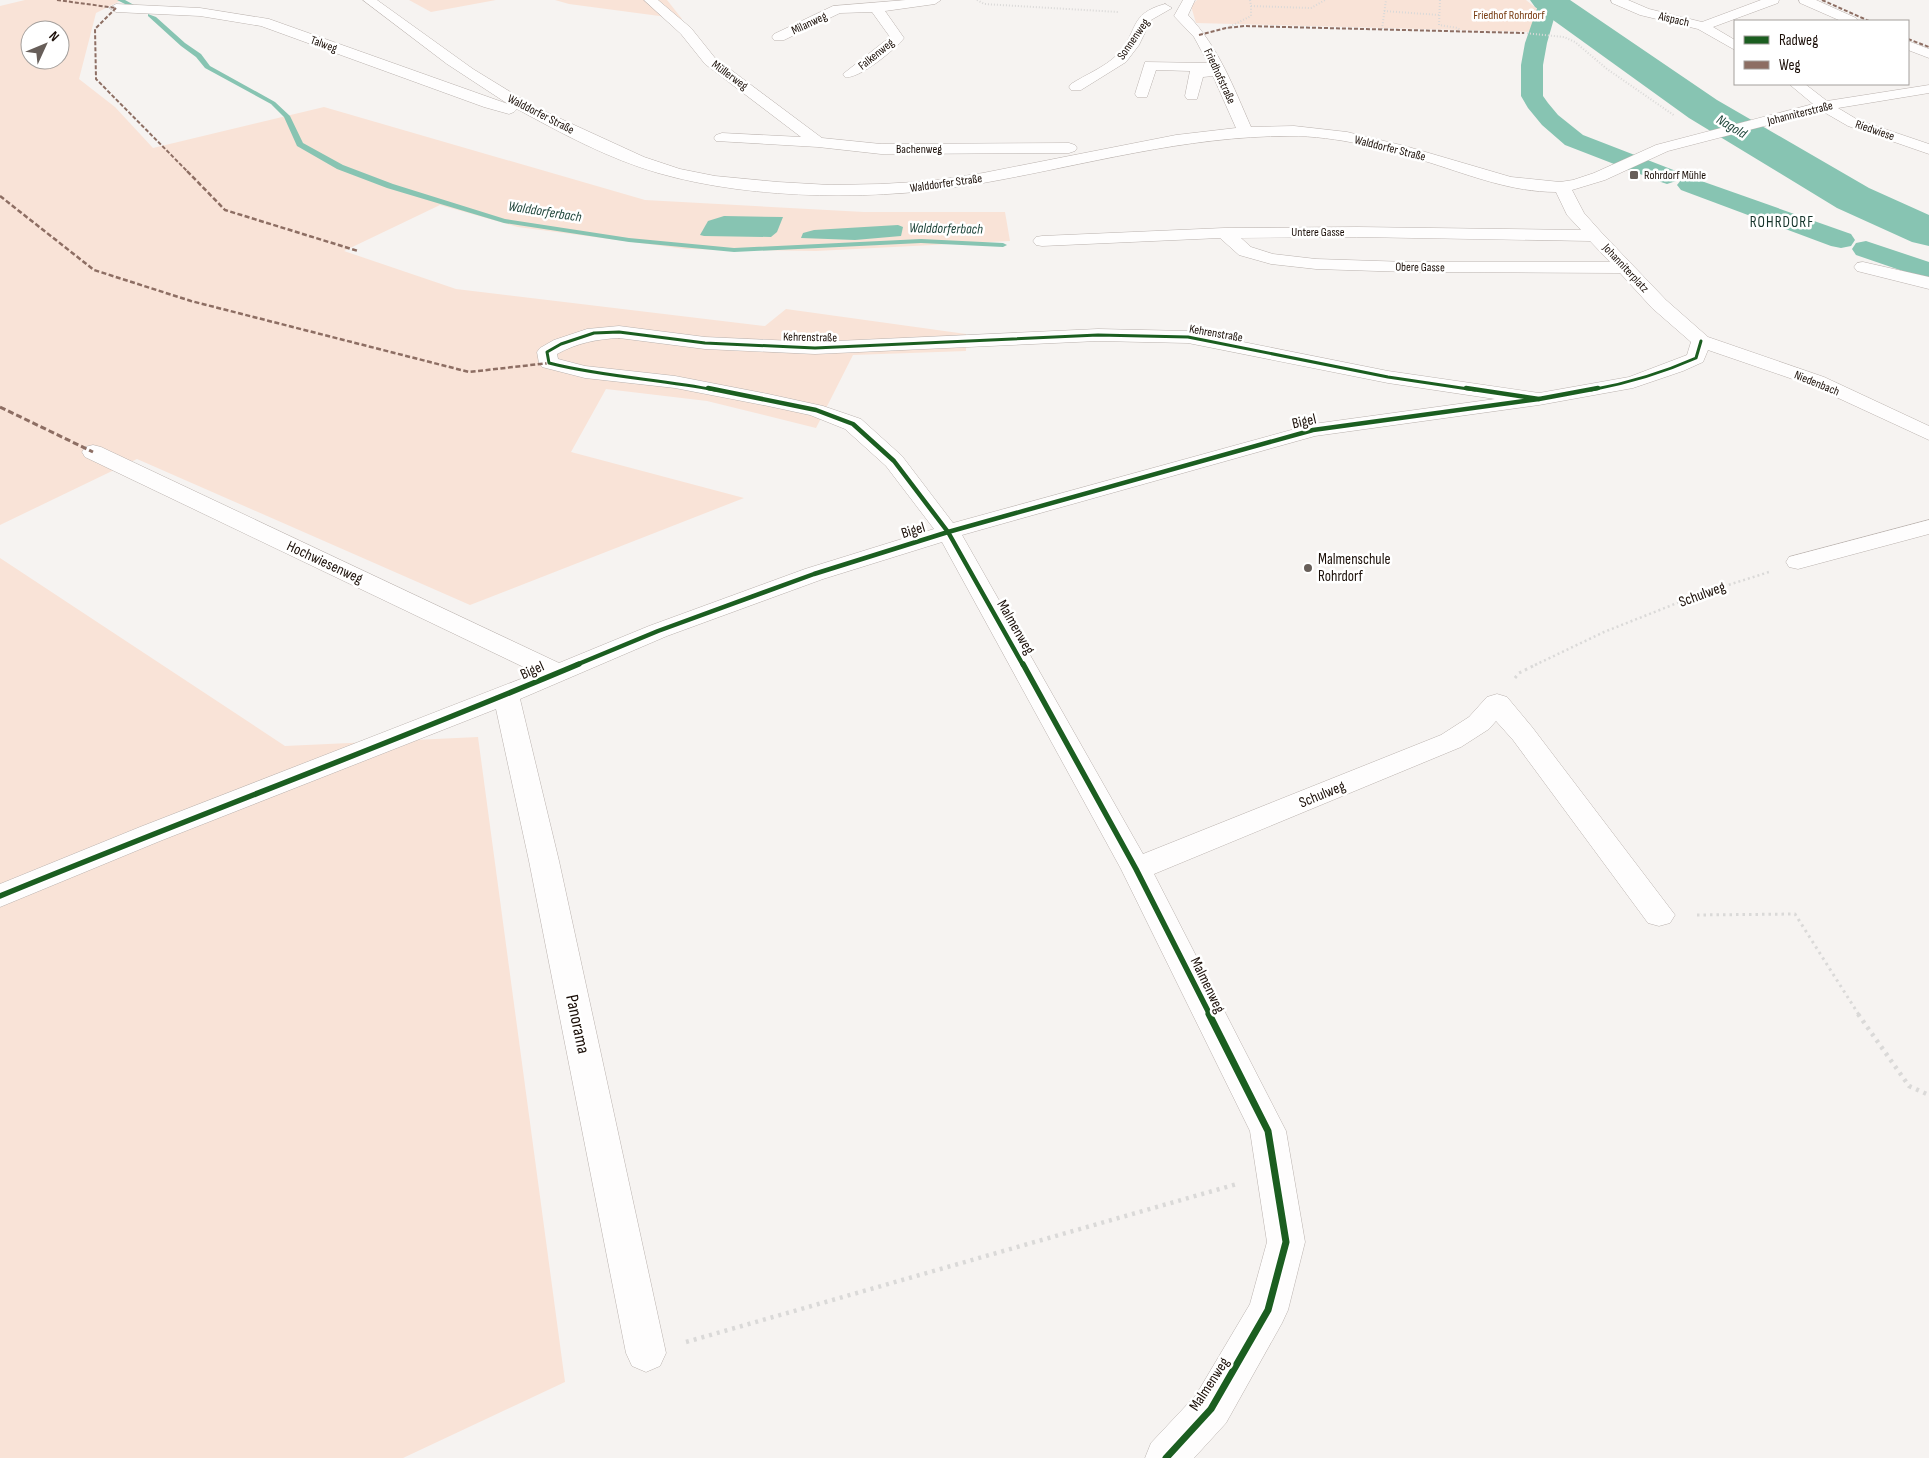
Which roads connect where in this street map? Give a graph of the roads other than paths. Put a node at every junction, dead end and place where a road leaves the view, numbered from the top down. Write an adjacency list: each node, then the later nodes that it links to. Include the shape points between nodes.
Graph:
1 (368, 0): 26 (street, Walddorfer Straße, via 448,58)
2 (650, 0): 29 (street, Müllerweg, via 686,31 710,61)
3 (935, 0): 11 (street)
4 (1189, 0): 13 (street)
5 (1617, 0): 15 (street, Aispach, via 1645,12)
6 (1773, 0): 15 (street)
7 (1805, 0): 14 (street)
8 (838, 5): 11 (street); 16 (street, Milanweg)
9 (1151, 7): 12 (street, Sonnenweg); 21 (street, Sonnenweg, via 1121,59)
10 (116, 8): 26 (street, Talweg, via 200,12 264,22 489,104 508,110)
11 (876, 8): 19 (street, Falkenweg, via 897,38)
12 (1164, 8): 13 (street, Friedhofstraße)
13 (1180, 16): 18 (street, Friedhofstraße, via 1199,35)
14 (1849, 20)
15 (1703, 26): 17 (street, Aispach)
16 (779, 37)
17 (1734, 45)
18 (1218, 69): 23 (street, via 1150,65); 24 (street, via 1196,73); 27 (street, Friedhofstraße)
19 (850, 74)
20 (1797, 85): 25 (street, Riedwiese)
21 (1076, 86)
22 (1929, 89): 25 (street, Johanniterstraße)
23 (1142, 94)
24 (1192, 96)
25 (1824, 106): 30 (street, Riedwiese, via 1853,123); 32 (street, Johanniterstraße, via 1640,156 1592,180)
26 (526, 108): 31 (street, Walddorfer Straße, via 616,152 673,173 721,183 825,190 919,188)
27 (1245, 132): 31 (street, Walddorfer Straße, via 1186,138); 32 (street, Walddorfer Straße, via 1295,131 1363,139 1491,178)
28 (722, 138): 29 (street, Bachenweg)
29 (818, 142): 31 (street, Bachenweg, via 881,149 1070,148)
30 (1929, 149)
31 (1115, 152)
32 (1562, 187): 34 (street, Johanniterplatz, via 1576,215)
33 (1224, 233): 34 (street, Untere Gasse); 35 (street, Untere Gasse); 37 (street, Obere Gasse, via 1246,251 1271,259 1316,264)
34 (1594, 236): 37 (street, Johanniterplatz)
35 (1042, 241)
36 (1863, 267): 38 (street)
37 (1625, 268): 39 (street, Johanniterplatz)
38 (1929, 283)
39 (1701, 341): 40 (street, Bigel, via 1696,358 1676,368 1632,382); 41 (street, Niedenbach, via 1817,381)
40 (1538, 399): 44 (street, Bigel, via 1313,430); 44 (street, Kehrenstraße, via 1388,377 1188,337 1098,335 815,348 705,342 618,332 594,333 547,352 549,363 585,372 675,382 816,410 854,424 894,461)
41 (1929, 434)
42 (93, 452): 46 (street, Hochwiesenweg)
43 (1929, 527): 45 (street)
44 (948, 532): 46 (street, Bigel, via 814,574 658,631); 48 (street, Malmenweg)
45 (1798, 562)
46 (558, 672): 47 (street, Bigel)
47 (506, 695): 49 (street, Bigel); 51 (street, Panorama, via 544,861)
48 (1136, 869): 50 (street, Schulweg, via 1451,741 1479,723 1497,703 1504,716 1525,735); 52 (street, Malmenweg, via 1268,1131 1286,1242 1268,1310 1211,1409)
49 (0, 896)
50 (1659, 915)
51 (646, 1353)
52 (1166, 1458)

